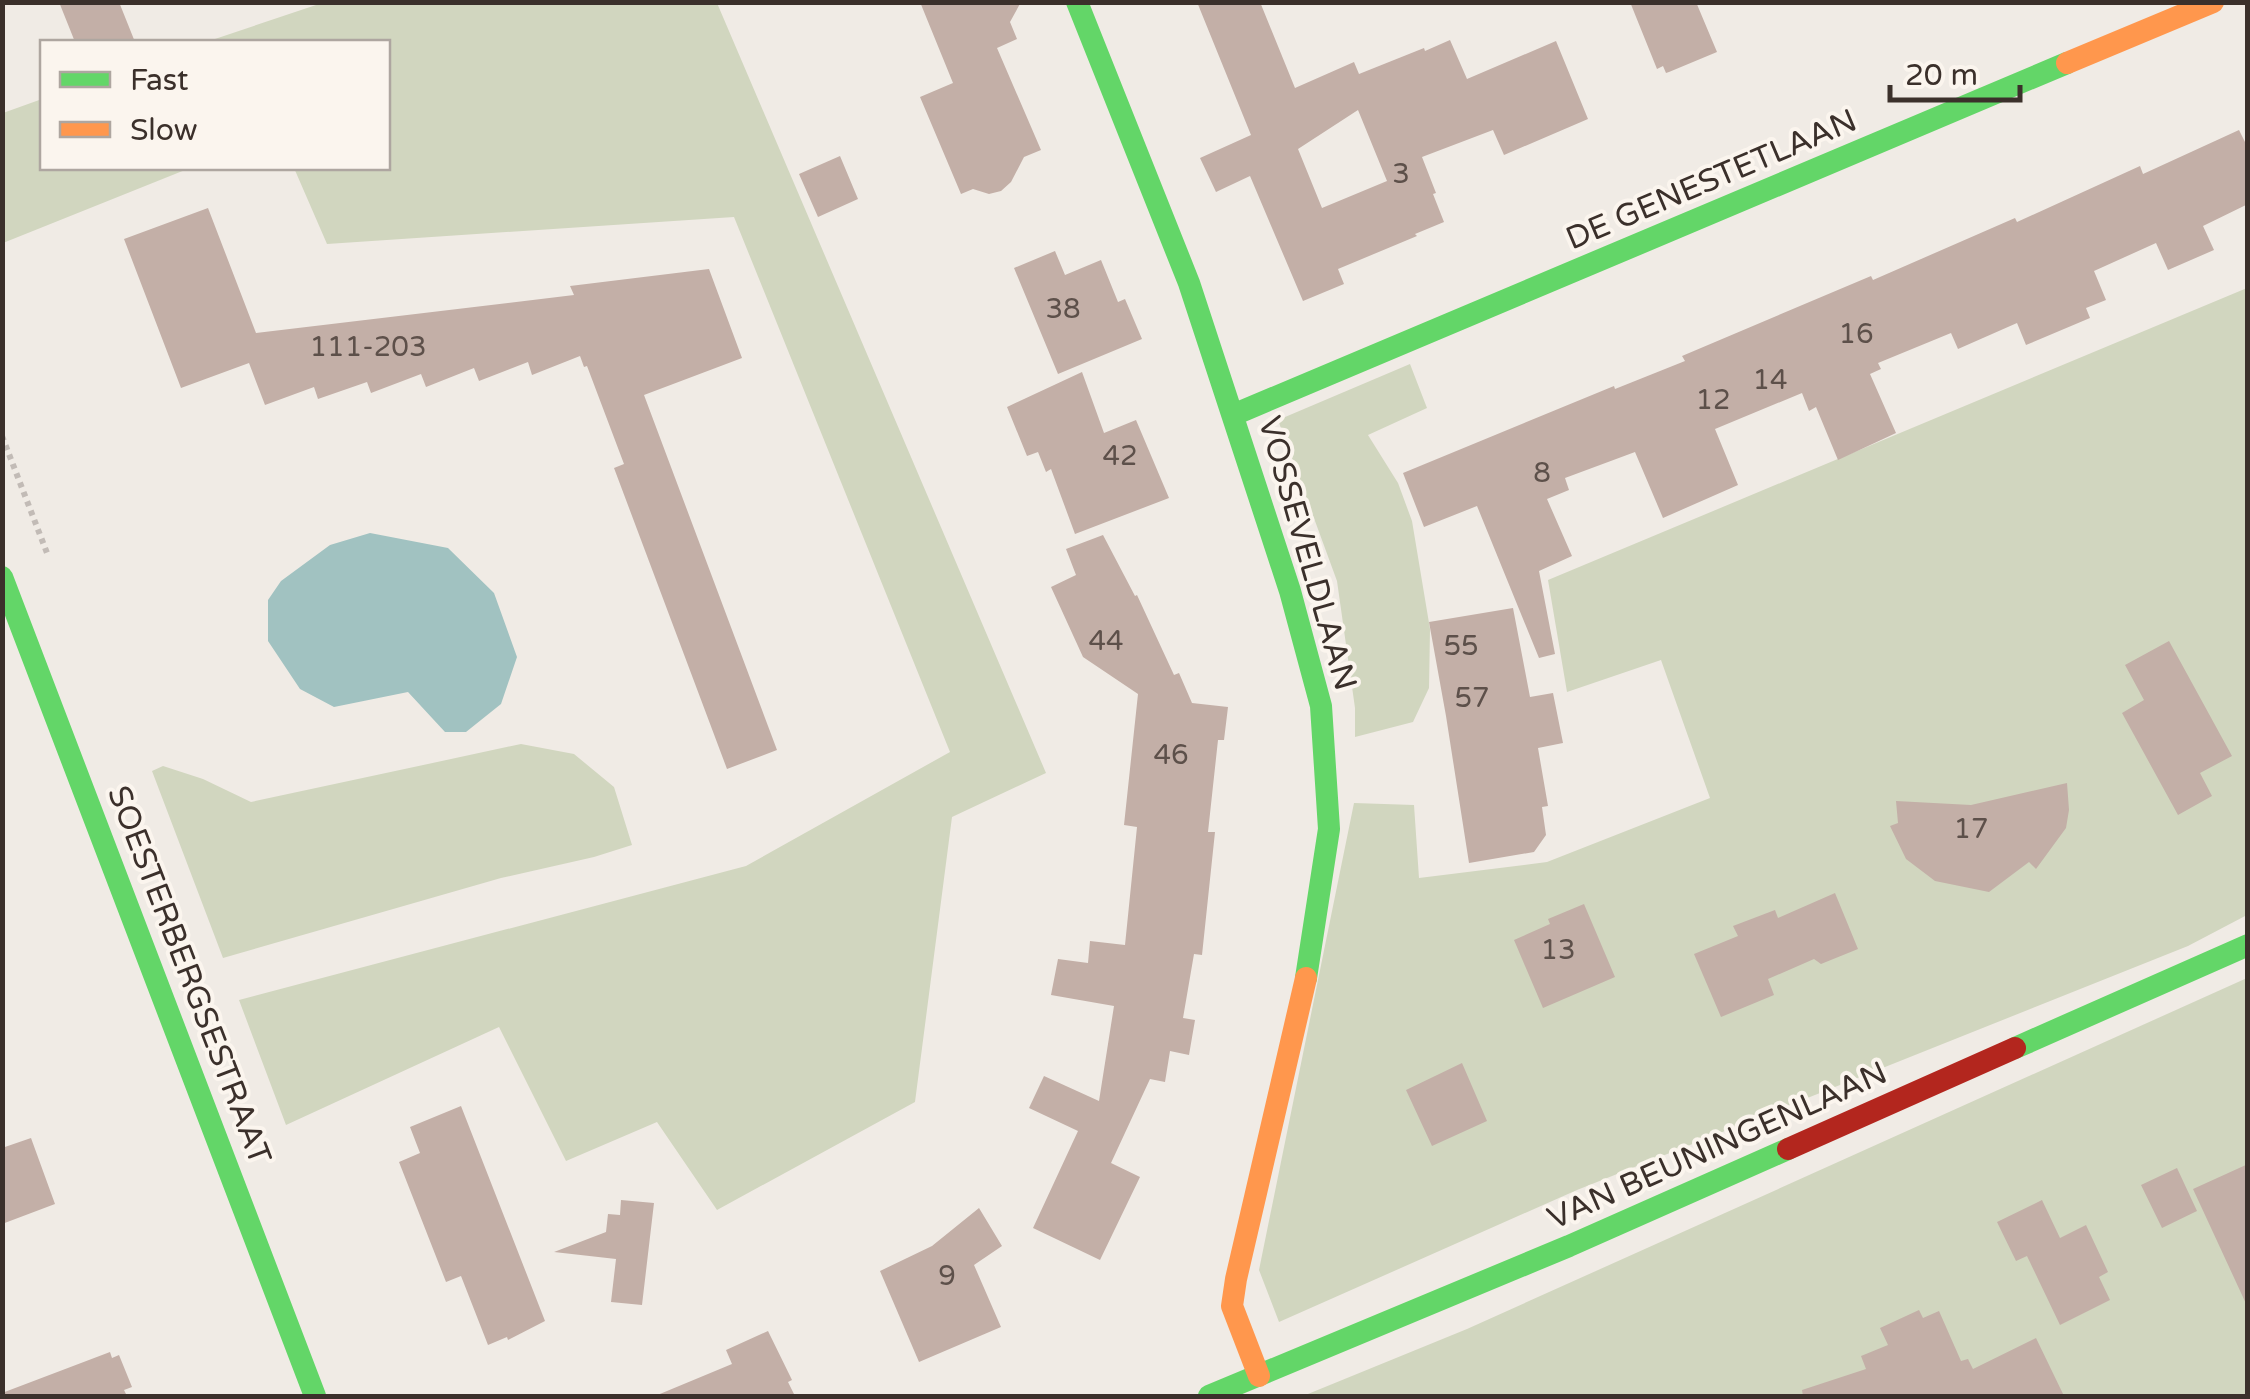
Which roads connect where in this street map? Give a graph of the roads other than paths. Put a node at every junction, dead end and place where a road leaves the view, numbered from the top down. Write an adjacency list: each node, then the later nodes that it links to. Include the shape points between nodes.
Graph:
1 (1077, 2): 3 (street, VOSSEVELDLAAN, via 1190,283)
2 (2214, 2): 3 (street, DE GENESTETLAAN)
3 (1233, 414): 6 (street, VOSSEVELDLAAN, via 1321,706 1329,829 1302,1000 1232,1306)
4 (2, 577): 7 (street, SOESTERBERGSESTRAAT)
5 (2248, 945): 6 (street, VAN BEUNINGENLAAN)
6 (1258, 1376): 8 (street, VAN BEUNINGENLAAN)
7 (315, 1396)
8 (1210, 1396)

